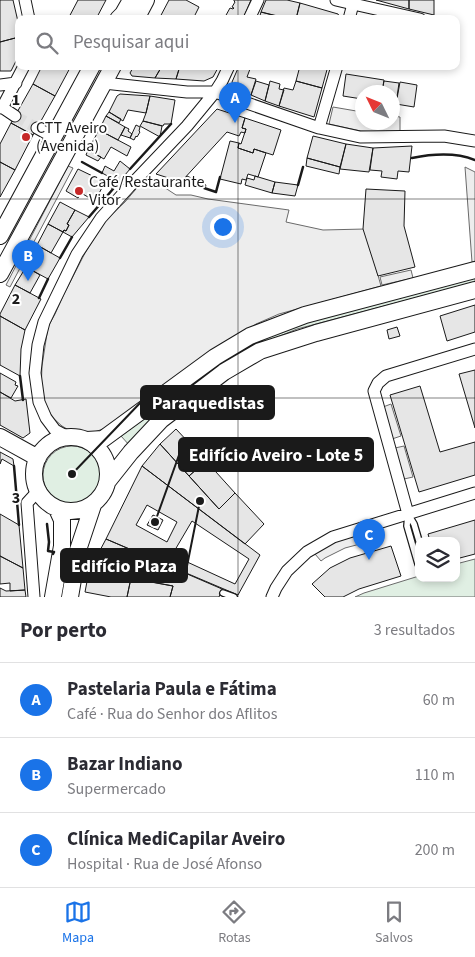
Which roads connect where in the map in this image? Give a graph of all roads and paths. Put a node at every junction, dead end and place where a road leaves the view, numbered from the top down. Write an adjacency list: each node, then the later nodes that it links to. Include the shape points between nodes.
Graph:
1 (25, 0): 9 (street)
2 (123, 0): 10 (main road)
3 (131, 0): 11 (main road)
4 (146, 0): 12 (main road)
5 (153, 0): 13 (street)
6 (258, 0): 14 (street)
7 (336, 0): 8 (street)
8 (353, 4): 15 (street); 16 (street)
9 (28, 15)
10 (117, 15)
11 (122, 15)
12 (138, 15)
13 (144, 15)
14 (251, 15)
15 (350, 15)
16 (402, 15)
17 (22, 70): 22 (street)
18 (90, 70): 30 (main road)
19 (111, 70): 23 (main road)
20 (227, 70): 25 (street)
21 (336, 70): 29 (street)
22 (16, 83): 24 (street); 26 (street)
23 (104, 83): 25 (street); 34 (main road)
24 (0, 85)
25 (215, 92): 29 (street); 38 (street, via 101,218 77,254 44,322 35,373 39,402 55,430)
26 (1, 107): 27 (street)
27 (15, 116)
28 (37, 128): 30 (street)
29 (319, 128): 31 (street, via 360,137 444,136)
30 (54, 137): 32 (main road)
31 (475, 141)
32 (0, 236)
33 (475, 270): 39 (main road, via 305,315 250,336 215,357 103,439)
34 (0, 274)
35 (475, 290): 41 (main road, via 260,351 224,372 161,420)
36 (475, 349): 46 (street, via 386,376 374,391)
37 (0, 437): 40 (main road)
38 (68, 437): 39 (main road); 40 (main road, via 45,447)
39 (87, 440): 41 (main road, via 105,457)
40 (38, 458): 42 (main road, via 34,469)
41 (108, 481): 44 (main road, via 100,499)
42 (38, 491): 45 (main road, via 42,499); 50 (street, via 27,503)
43 (475, 493): 46 (street)
44 (93, 505): 45 (main road, via 81,511); 52 (main road, via 78,550)
45 (57, 509): 51 (main road, via 62,520 62,546)
46 (408, 514): 47 (lane); 48 (lane, via 407,526); 54 (street, via 333,537 307,552 287,570)
47 (418, 537)
48 (415, 554)
49 (222, 592): 53 (lane)
50 (34, 597)
51 (53, 597)
52 (70, 597)
53 (234, 597)
54 (272, 597)

